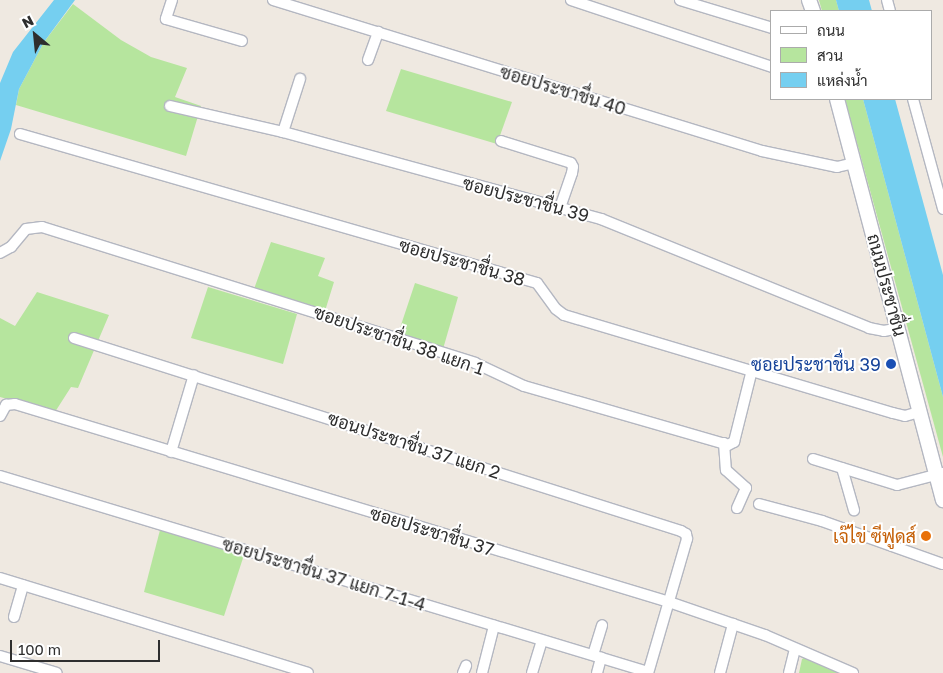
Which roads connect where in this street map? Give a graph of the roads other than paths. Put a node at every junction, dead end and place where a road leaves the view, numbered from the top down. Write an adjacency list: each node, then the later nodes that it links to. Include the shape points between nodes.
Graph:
1 (172, 0): 7 (street, via 166,18)
2 (273, 0): 6 (street, ซอยประชาชื่น 40)
3 (571, 0): 9 (street)
4 (680, 0): 5 (street)
5 (770, 27)
6 (378, 32): 8 (street); 17 (street, ซอยประชาชื่น 40, via 762,151 836,167)
7 (242, 41)
8 (368, 60)
9 (770, 66)
10 (300, 79): 14 (street)
11 (837, 100): 17 (main road, ถนนประชาชื่น)
12 (913, 100): 19 (street)
13 (170, 106): 14 (street, ซอยประชาชื่น 39)
14 (283, 132): 18 (street, ซอยประชาชื่น 39)
15 (20, 134): 23 (street, ซอยประชาชื่น 38, via 537,283 564,315)
16 (501, 141): 18 (street, via 571,163 572,173)
17 (854, 163): 21 (main road, ถนนประชาชื่น)
18 (560, 208): 21 (street, ซอยประชาชื่น 39, via 601,219 869,328 884,331)
19 (943, 209)
20 (0, 253): 27 (street, ซอยประชาชื่น 38 แยก 1, via 11,247 26,229 42,227 475,363 524,386)
21 (899, 328): 25 (main road, ถนนประชาชื่น)
22 (74, 338): 24 (street, ซอนประชาชื่น 37 แยก 2)
23 (752, 370): 25 (street, ซอยประชาชื่น 38, via 893,413 905,416); 27 (street, via 734,442)
24 (194, 375): 28 (street); 40 (street, ซอนประชาชื่น 37 แยก 2, via 681,531 687,539)
25 (919, 412): 31 (main road, ถนนประชาชื่น)
26 (0, 416): 28 (street, ซอยประชาชื่น 37, via 6,405 15,404)
27 (724, 444): 35 (street, via 726,470 746,488)
28 (171, 452): 40 (street, ซอยประชาชื่น 37)
29 (813, 459): 30 (street)
30 (842, 468): 31 (street, via 897,485); 36 (street)
31 (939, 474): 33 (main road, ถนนประชาชื่น)
32 (0, 476): 44 (street, ซอยประชาชื่น 37 แยก 7-1-4)
33 (943, 500)
34 (759, 504): 37 (street, via 822,521)
35 (737, 508)
36 (854, 510)
37 (943, 564)
38 (0, 578): 39 (street)
39 (23, 585): 41 (street); 51 (street)
40 (669, 602): 42 (street, ซอยประชาชื่น 37); 49 (street)
41 (14, 617)
42 (733, 624): 46 (street, ซอยประชาชื่น 37); 55 (street)
43 (602, 625): 48 (street)
44 (494, 626): 45 (street, ซอยประชาชื่น 37 แยก 7-1-4); 52 (street)
45 (542, 640): 48 (street, ซอยประชาชื่น 37 แยก 7-1-4); 53 (street)
46 (795, 649): 56 (street); 57 (street, ซอยประชาชื่น 37)
47 (0, 656): 50 (street)
48 (597, 657): 49 (street, ซอยประชาชื่น 37 แยก 7-1-4); 54 (street)
49 (648, 672)
50 (57, 673)
51 (308, 673)
52 (482, 673)
53 (532, 673)
54 (597, 673)
55 (720, 673)
56 (789, 673)
57 (854, 673)

